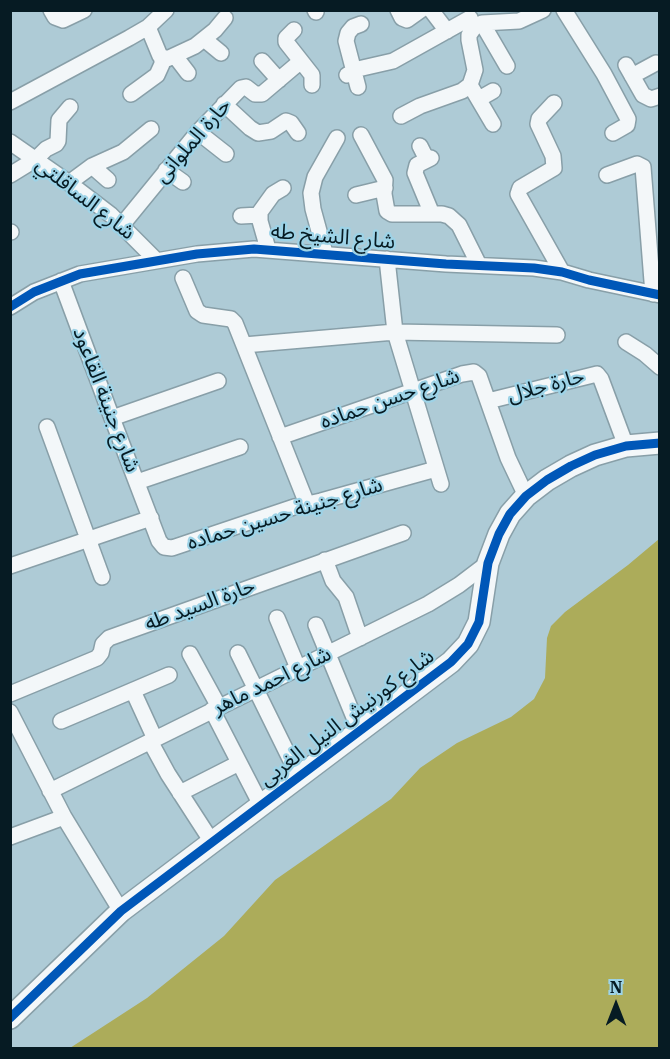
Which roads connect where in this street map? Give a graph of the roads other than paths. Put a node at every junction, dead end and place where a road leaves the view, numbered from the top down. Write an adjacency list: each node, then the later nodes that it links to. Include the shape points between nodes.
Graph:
1 (51, 10): 2 (street, via 63,20)
2 (84, 10)
3 (166, 10): 13 (street)
4 (398, 10): 5 (street, via 407,20)
5 (421, 10)
6 (431, 10): 15 (street)
7 (543, 10): 9 (street, via 519,21)
8 (564, 10): 42 (street, via 628,119 625,128)
9 (501, 16): 11 (street)
10 (225, 18): 16 (street)
11 (474, 19): 15 (street); 22 (street); 27 (street, via 468,40 475,70)
12 (361, 24): 24 (street, via 348,33 346,41)
13 (148, 27): 18 (street); 33 (street)
14 (294, 30): 20 (street, via 286,42)
15 (447, 31): 24 (street, via 393,61)
16 (204, 39): 17 (street); 18 (street)
17 (221, 53)
18 (169, 57): 23 (street); 30 (street, via 157,75)
19 (262, 61): 25 (street)
20 (301, 61): 25 (street, حارة الملوانى); 26 (street, via 312,75)
21 (656, 63): 31 (street, via 629,70 647,98)
22 (507, 66)
23 (188, 73)
24 (350, 73): 28 (street)
25 (279, 80): 35 (street, حارة الملوانى, via 262,94 243,87)
26 (312, 85)
27 (471, 85): 32 (street); 37 (street)
28 (358, 87)
29 (493, 91): 32 (street)
30 (131, 94)
31 (660, 96)
32 (479, 99): 38 (street)
33 (10, 102)
34 (554, 102): 68 (street, via 538,124 554,156 554,168 520,188 518,194)
35 (224, 104): 40 (street, حارة الملوانى); 41 (street, via 258,133 271,131 286,121)
36 (70, 108): 48 (street, via 59,120 58,141)
37 (401, 116)
38 (493, 124)
39 (151, 129): 49 (street, via 123,152)
40 (198, 132): 46 (street); 50 (street, حارة الملوانى)
41 (298, 133)
42 (613, 133)
43 (361, 135): 57 (street, via 384,176)
44 (337, 138): 64 (street, via 315,177 311,193)
45 (10, 142): 48 (street, شارع الساقلتي)
46 (226, 154)
47 (426, 155): 59 (street, via 415,173)
48 (36, 159): 51 (street); 55 (street, شارع الساقلتي)
49 (92, 166): 53 (street); 55 (street)
50 (166, 170): 54 (street); 62 (street, حارة الملوانى)
51 (10, 176)
52 (607, 176): 71 (street, via 637,164 643,167)
53 (108, 180)
54 (183, 182)
55 (69, 183): 62 (street, شارع الساقلتي)
56 (283, 188): 61 (street, via 273,194)
57 (385, 188): 58 (street); 59 (street, via 389,213)
58 (356, 195)
59 (442, 210): 67 (street, via 459,225)
60 (242, 216): 61 (street)
61 (259, 216): 63 (street)
62 (122, 225): 66 (street, شارع الساقلتي)
63 (268, 249): 64 (street, شارع الشيخ طه); 66 (street, شارع الشيخ طه, via 225,250)
64 (325, 253): 65 (street, شارع الشيخ طه)
65 (387, 259): 67 (street, شارع الشيخ طه); 73 (street)
66 (156, 260): 70 (street, شارع الشيخ طه)
67 (479, 265): 68 (street, شارع الشيخ طه)
68 (562, 272): 71 (street, شارع الشيخ طه)
69 (183, 278): 76 (street, via 197,311 231,319)
70 (61, 281): 72 (street, شارع الشيخ طه); 81 (street, شارع جنينة القاعود)
71 (656, 295)
72 (10, 307)
73 (395, 332): 74 (street, شارع حسن حماده); 76 (street, شارع حسن حماده); 79 (street)
74 (557, 335)
75 (626, 342): 77 (street)
76 (244, 345): 83 (street)
77 (660, 367)
78 (218, 381): 81 (street)
79 (413, 393): 80 (street, شارع حسن حماده, via 471,371 479,376); 83 (street, شارع حسن حماده); 89 (street, شارع جنينة حسين حماده, via 439,476)
80 (488, 401): 85 (street, حارة جلال, via 597,374); 88 (street, شارع حسن حماده)
81 (112, 418): 87 (street, شارع جنينة القاعود)
82 (47, 427): 92 (street)
83 (280, 437): 89 (street)
84 (660, 443): 85 (street, شارع كورنيش النيل الغربى)
85 (626, 446): 88 (street, شارع كورنيش النيل الغربى, via 571,466)
86 (240, 447): 87 (street)
87 (137, 482): 90 (street, شارع جنينة القاعود)
88 (526, 496): 94 (street, شارع كورنيش النيل الغربى, via 510,514)
89 (307, 504): 90 (street, شارع جنينة حسين حماده, via 172,548 161,544)
90 (151, 518): 92 (street)
91 (403, 533): 93 (street, حارة السيد طه)
92 (88, 539): 95 (street); 96 (street)
93 (325, 560): 99 (street, via 333,581 346,597); 107 (street, حارة السيد طه, via 109,638 97,658)
94 (488, 563): 99 (street, شارع احمد ماهر, via 428,604); 111 (street, شارع كورنيش النيل الغربى, via 479,622 468,644 433,677)
95 (10, 566)
96 (102, 577)
97 (277, 618): 103 (street)
98 (316, 625): 101 (street)
99 (360, 638): 101 (street, شارع احمد ماهر)
100 (238, 653): 105 (street)
101 (328, 653): 103 (street, شارع احمد ماهر); 111 (street)
102 (190, 654): 108 (street)
103 (298, 668): 105 (street, شارع احمد ماهر)
104 (169, 675): 106 (street)
105 (256, 689): 108 (street, شارع احمد ماهر); 114 (street)
106 (133, 691): 110 (street); 112 (street)
107 (10, 694)
108 (215, 709): 112 (street, شارع احمد ماهر); 113 (street)
109 (10, 712): 115 (street)
110 (61, 721)
111 (360, 732): 114 (street, شارع كورنيش النيل الغربى)
112 (152, 740): 115 (street, شارع احمد ماهر); 116 (street)
113 (239, 763): 116 (street); 117 (street)
114 (299, 777): 117 (street, شارع كورنيش النيل الغربى)
115 (50, 791): 118 (street)
116 (180, 793): 120 (street)
117 (261, 805): 120 (street, شارع كورنيش النيل الغربى)
118 (64, 817): 119 (street); 121 (street)
119 (10, 837)
120 (212, 842): 121 (street, شارع كورنيش النيل الغربى)
121 (121, 911): 122 (street, شارع كورنيش النيل الغربى)
122 (10, 1018)

